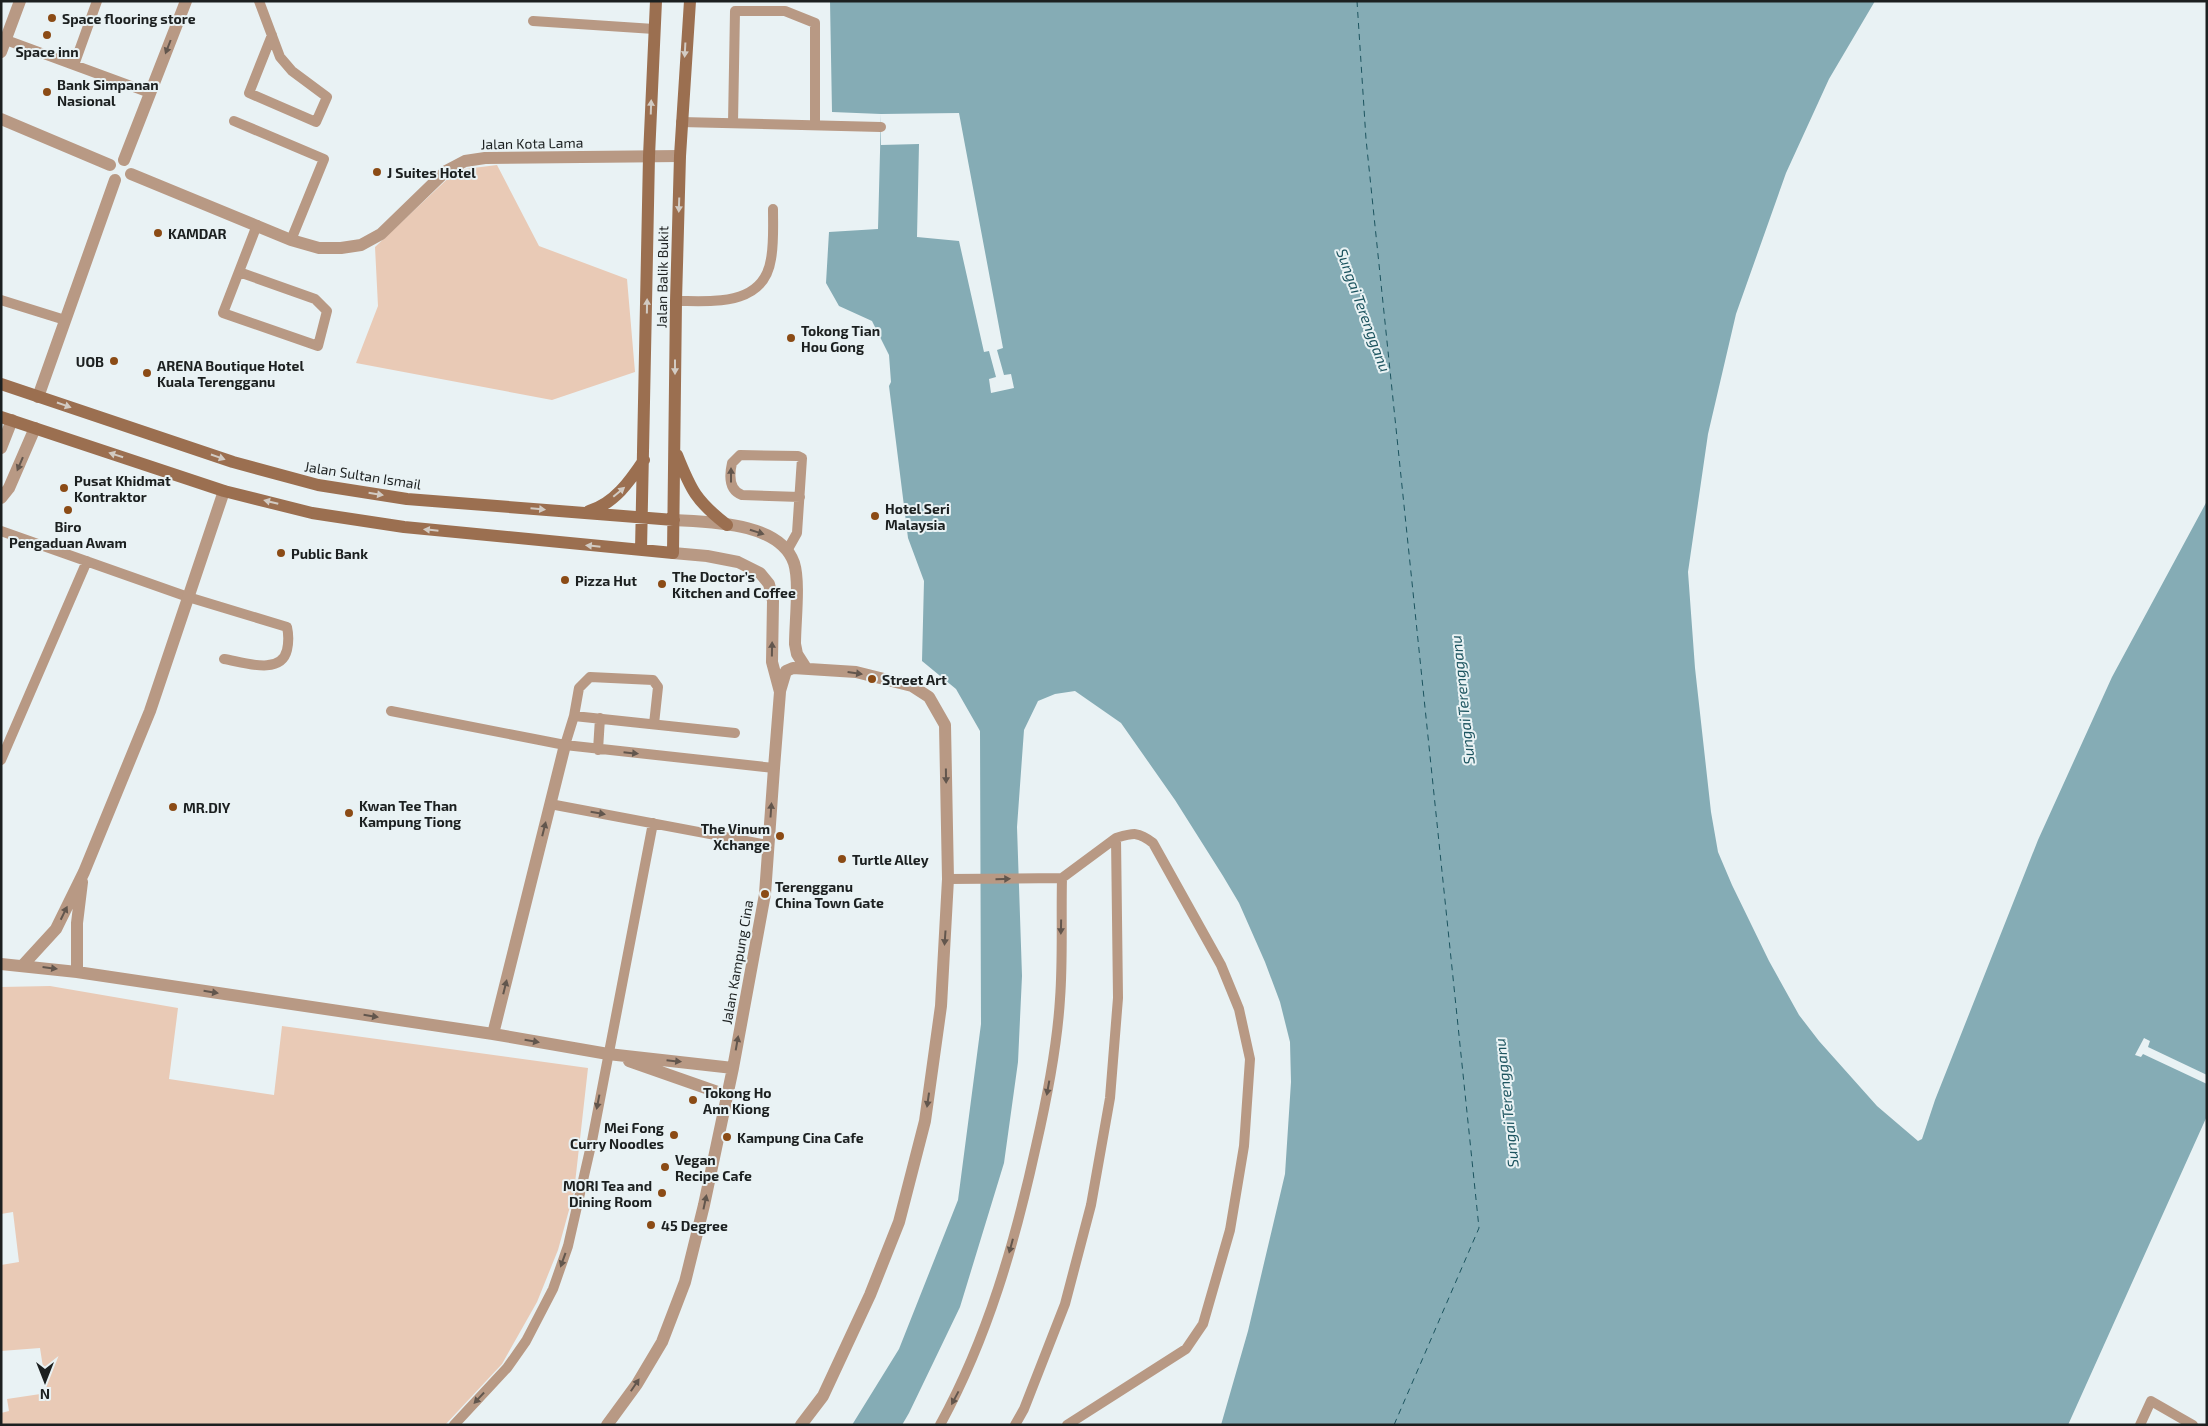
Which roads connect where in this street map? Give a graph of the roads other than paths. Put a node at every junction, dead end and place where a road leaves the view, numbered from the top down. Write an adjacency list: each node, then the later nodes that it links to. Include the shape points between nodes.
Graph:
1 (20, 1): 10 (street)
2 (97, 1): 11 (lane)
3 (186, 1): 12 (street, one-way to 12)
4 (259, 1): 9 (lane)
5 (656, 1): 8 (main road, Jalan Balik Bukit)
6 (690, 1): 15 (main road, Jalan Balik Bukit, one-way to 15)
7 (533, 21): 8 (lane)
8 (654, 29): 19 (main road, Jalan Balik Bukit, one-way to 8)
9 (272, 35): 9 (lane, via 249,93 316,122 327,97 292,71 280,57)
10 (3, 46): 11 (lane)
11 (74, 65): 12 (lane)
12 (150, 93): 21 (street)
13 (1, 119): 22 (street)
14 (234, 121): 27 (lane, via 324,160)
15 (681, 122): 16 (lane); 20 (main road, Jalan Balik Bukit)
16 (733, 123): 17 (lane); 17 (lane, via 735,11 785,11 815,23)
17 (814, 125): 18 (lane)
18 (881, 127)
19 (649, 156): 20 (street, Jalan Kota Lama); 27 (street, Jalan Kota Lama, via 465,161 446,171 381,234 361,245 319,248); 38 (main road, Jalan Balik Bukit, one-way to 19)
20 (680, 156): 30 (main road, Jalan Balik Bukit, one-way to 30)
21 (124, 160): 22 (street); 23 (street, via 130,166)
22 (110, 165): 24 (street, via 110,174)
23 (131, 174): 24 (street, via 126,180); 26 (street, Jalan Kota Lama)
24 (115, 180): 31 (street)
25 (773, 209): 30 (lane, via 771,259 767,274 758,286 743,296 727,300)
26 (257, 226): 27 (street, Jalan Kota Lama); 28 (lane)
27 (291, 240)
28 (239, 272): 28 (lane, via 315,299 326,312 318,346 223,313)
29 (1, 300): 31 (lane)
30 (676, 301): 37 (main road, Jalan Balik Bukit, one-way to 37)
31 (65, 320): 33 (street)
32 (1, 384): 33 (main road, Jalan Sultan Ismail)
33 (38, 397): 42 (main road, Jalan Sultan Ismail, one-way to 42, via 233,462 318,485 407,499)
34 (7, 418): 35 (main road); 36 (street)
35 (35, 428): 39 (main road, one-way to 35); 41 (street, one-way to 41, via 9,488)
36 (1, 448)
37 (675, 450): 44 (main road, Jalan Balik Bukit); 45 (main road, via 695,496)
38 (644, 460): 42 (main road, one-way to 38, via 599,508 625,487); 43 (main road, Jalan Balik Bukit)
39 (224, 491): 48 (main road, one-way to 39, via 404,527 312,512); 51 (street)
40 (800, 497): 40 (lane, one-way to 40, via 742,496 731,482 732,463 740,455 798,456 802,458); 47 (lane, via 798,532)
41 (1, 498)
42 (583, 513): 43 (main road, Jalan Sultan Ismail)
43 (643, 518): 44 (main road, Jalan Sultan Ismail); 48 (main road, Jalan Balik Bukit)
44 (674, 520): 45 (street); 49 (main road, Jalan Balik Bukit)
45 (726, 525): 47 (street, one-way to 47, via 774,537)
46 (1, 531): 50 (lane)
47 (788, 549): 53 (street, via 796,578 795,644)
48 (641, 550): 49 (main road)
49 (673, 554): 54 (street, Jalan Kampung Cina, one-way to 49, via 772,662 773,601 769,584 760,573 738,562)
50 (87, 561): 51 (lane); 62 (lane)
51 (188, 597): 52 (lane, via 287,627 290,637 281,662 272,666); 68 (street, via 150,711)
52 (224, 659)
53 (806, 668): 54 (street, via 786,671); 70 (street, one-way to 70, via 856,672 912,686 929,697 945,725)
54 (780, 692): 63 (street, Jalan Kampung Cina)
55 (391, 711): 60 (lane)
56 (574, 716): 57 (lane); 58 (lane, via 579,688 590,677 653,680 658,687); 60 (lane)
57 (600, 718): 58 (lane); 61 (lane)
58 (654, 724): 59 (lane)
59 (735, 733)
60 (565, 745): 61 (lane); 64 (street)
61 (598, 750): 63 (lane, one-way to 63)
62 (1, 760)
63 (774, 768): 67 (street, Jalan Kampung Cina, one-way to 63)
64 (550, 804): 65 (lane, one-way to 65); 74 (street, one-way to 64)
65 (653, 823): 67 (lane); 75 (lane)
66 (1116, 838): 69 (lane); 82 (lane, via 1118,998 1110,1098 1091,1205 1065,1304); 83 (lane, via 1135,833 1153,844 1222,965 1238,1009 1250,1059 1244,1146 1230,1230 1203,1324 1186,1349)
67 (768, 845): 76 (street, Jalan Kampung Cina, one-way to 67, via 764,894)
68 (84, 872): 72 (street, one-way to 68, via 56,929); 73 (street, via 77,923)
69 (1062, 878): 70 (lane, one-way to 69); 81 (lane, one-way to 81, via 1060,1000 1049,1088 1029,1178 1000,1286 962,1384)
70 (948, 879): 80 (street, one-way to 80, via 941,1006 926,1112 899,1222 870,1295 823,1396)
71 (1, 964): 72 (street)
72 (23, 965): 73 (street, one-way to 73)
73 (77, 972): 74 (street, one-way to 74)
74 (493, 1034): 75 (street, one-way to 75)
75 (608, 1054): 76 (street, one-way to 76); 77 (street); 78 (lane, one-way to 78, via 579,1206 553,1290 526,1341 507,1368)
76 (733, 1068): 77 (street, Jalan Kampung Cina)
77 (726, 1095): 79 (street, Jalan Kampung Cina, one-way to 77, via 662,1342 685,1282)
78 (454, 1425)
79 (607, 1425)
80 (801, 1425)
81 (940, 1425)
82 (1015, 1425)
83 (1067, 1425)
84 (2140, 1425): 85 (lane, via 2151,1401)
85 (2193, 1425)

